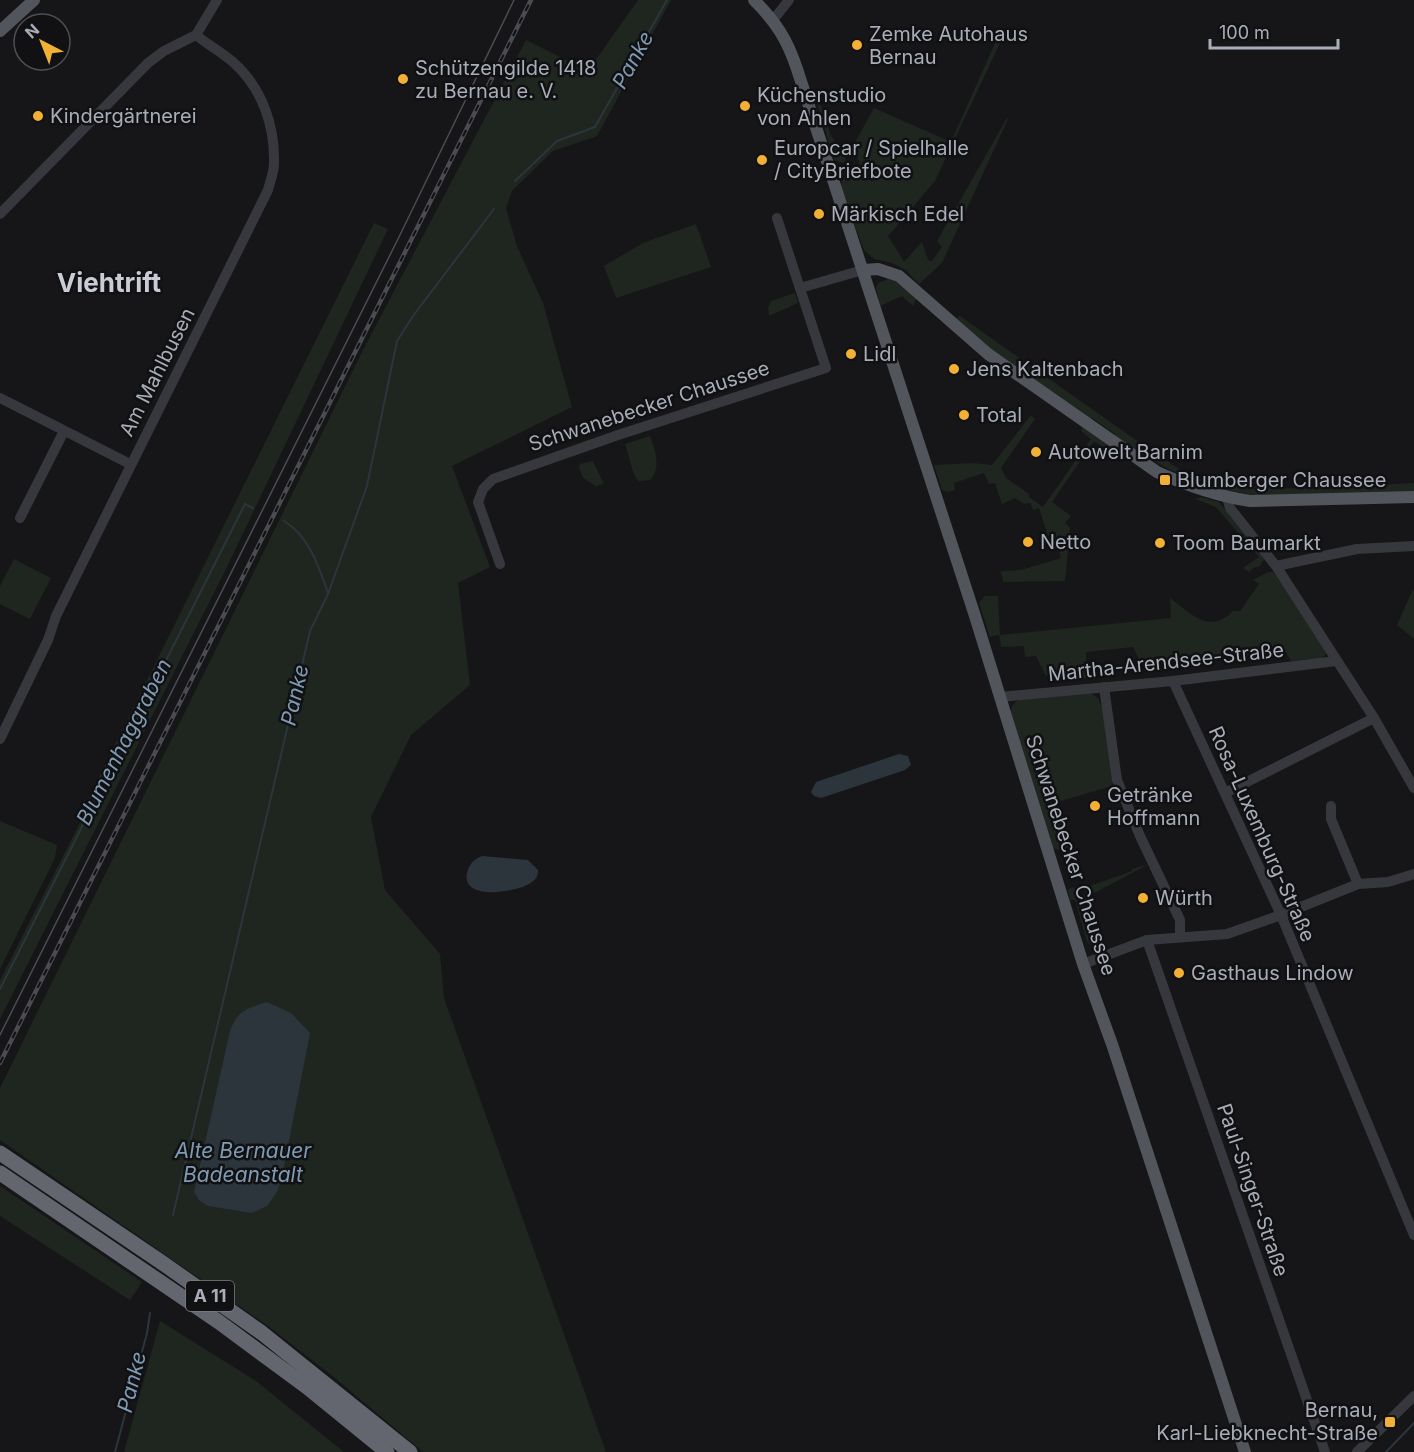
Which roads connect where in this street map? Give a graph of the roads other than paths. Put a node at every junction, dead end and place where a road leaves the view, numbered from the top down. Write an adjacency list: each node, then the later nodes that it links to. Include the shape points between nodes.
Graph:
1 (34, 0): 6 (main road)
2 (217, 0): 7 (street)
3 (754, 0): 5 (main road, Schwanebecker Chaussee)
4 (789, 0): 5 (street)
5 (773, 20): 10 (main road, Schwanebecker Chaussee, via 794,60)
6 (0, 31)
7 (196, 35): 8 (street, via 148,63); 14 (street, Am Mahlbusen, via 234,63 255,88 268,114 274,165 268,190)
8 (0, 214)
9 (777, 218): 11 (street, Schwanebecker Chaussee)
10 (862, 270): 11 (street); 15 (main road, via 878,269 899,276 988,354 1157,472); 24 (main road, Schwanebecker Chaussee)
11 (800, 288): 19 (street, Schwanebecker Chaussee, via 826,368 493,478 478,502)
12 (0, 398): 13 (street)
13 (64, 431): 14 (street); 17 (street)
14 (130, 464): 26 (street, Am Mahlbusen)
15 (1227, 497): 16 (main road, via 1250,501); 20 (street, via 1230,508)
16 (1414, 497)
17 (20, 518)
18 (1414, 546): 20 (street, via 1357,549)
19 (500, 564)
20 (1276, 567): 21 (street)
21 (1336, 661): 22 (street, Martha-Arendsee-Straße); 25 (street)
22 (1173, 681): 23 (street, Martha-Arendsee-Straße); 28 (street, Rosa-Luxemburg-Straße)
23 (1104, 687): 24 (street, Martha-Arendsee-Straße); 33 (street, via 1117,780 1180,920)
24 (1000, 697): 35 (main road, Schwanebecker Chaussee)
25 (1374, 718): 27 (street); 28 (street)
26 (0, 739)
27 (1414, 788)
28 (1225, 793): 32 (street, Rosa-Luxemburg-Straße)
29 (1331, 806): 31 (street, via 1331,819)
30 (1414, 874): 31 (street, via 1388,882)
31 (1358, 884): 32 (street)
32 (1281, 915): 33 (street, via 1227,933); 38 (street, Rosa-Luxemburg-Straße)
33 (1180, 937): 34 (street)
34 (1148, 940): 35 (street); 43 (street, Paul-Singer-Straße)
35 (1083, 964): 42 (main road, Schwanebecker Chaussee)
36 (0, 1153): 41 (highway, A 11, via 262,1333)
37 (0, 1173): 40 (highway, A 11, via 226,1327)
38 (1414, 1234)
39 (1414, 1396): 44 (street)
40 (387, 1452)
41 (410, 1452)
42 (1245, 1452)
43 (1325, 1452)
44 (1357, 1452)

